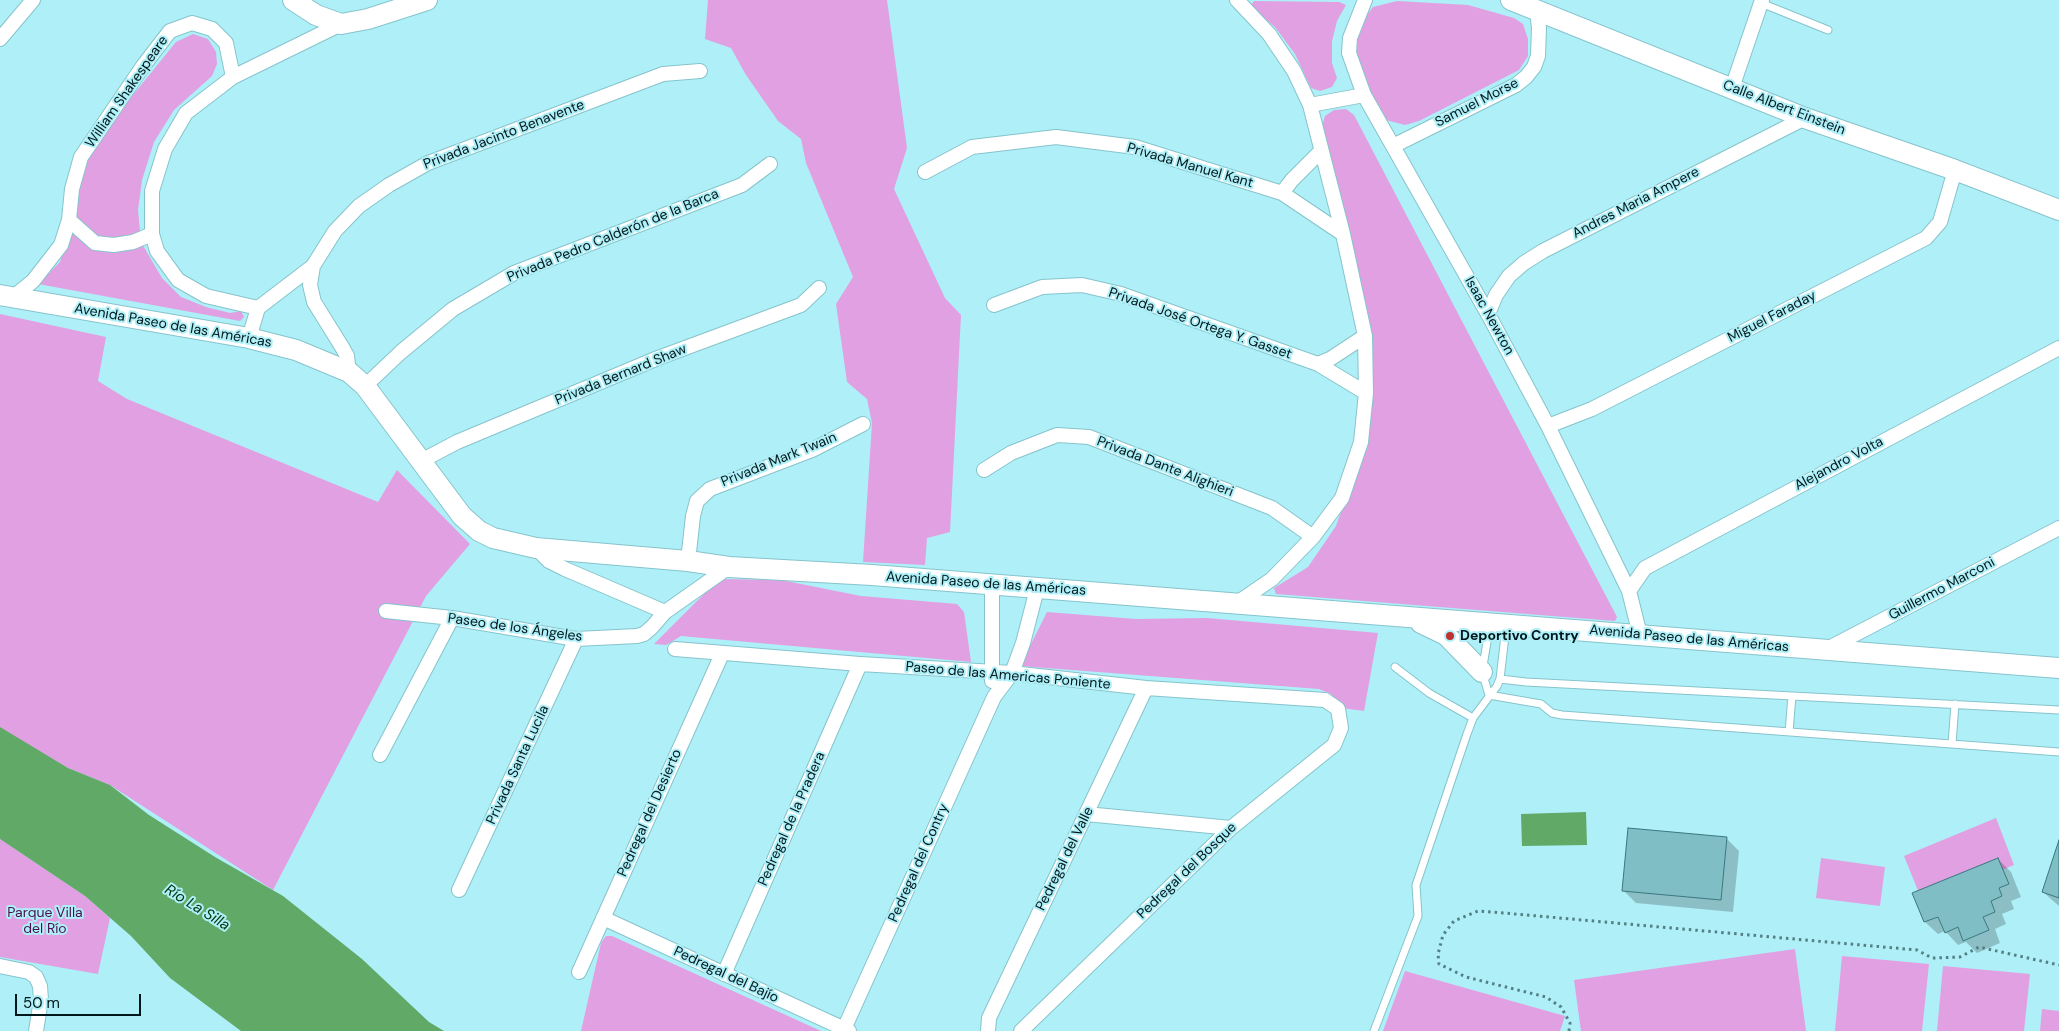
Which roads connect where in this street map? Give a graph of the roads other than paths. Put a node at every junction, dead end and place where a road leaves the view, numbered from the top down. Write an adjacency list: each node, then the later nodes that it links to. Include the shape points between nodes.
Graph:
1 (33, 0): 11 (street)
2 (293, 0): 9 (street, via 316,15)
3 (427, 0): 9 (street)
4 (1237, 0): 16 (street, via 1269,34 1294,71)
5 (1365, 0): 15 (street, Isaac Newton, via 1350,38 1349,53)
6 (1511, 0): 8 (street, Calle Albert Einstein)
7 (1762, 2): 10 (lane); 14 (street)
8 (1537, 11): 14 (street, Calle Albert Einstein); 18 (street, Samuel Morse, via 1540,28 1538,56 1526,77)
9 (341, 24): 13 (street)
10 (1828, 30)
11 (0, 39)
12 (700, 71): 28 (street, Privada Jacinto Benavente, via 663,74 428,163 359,206 335,231)
13 (233, 78): 25 (street, William Shakespeare, via 226,43 212,29 192,23 170,31 81,157 72,188); 26 (street, via 186,113 165,149 152,191)
14 (1732, 88): 17 (street, Calle Albert Einstein)
15 (1364, 95): 16 (street); 18 (street, Isaac Newton)
16 (1310, 106): 19 (street)
17 (1805, 118): 21 (street, Calle Albert Einstein); 33 (street, Andres Maria Ampere, via 1543,250 1509,276)
18 (1393, 146): 33 (street, Isaac Newton)
19 (1321, 151): 23 (street); 27 (street)
20 (770, 164): 39 (street, Privada Pedro Calderón de la Barca, via 742,185 514,273 453,309)
21 (1955, 170): 24 (street, Calle Albert Einstein); 42 (street, Miguel Faraday, via 1940,222 1926,238 1592,410)
22 (925, 172): 23 (street, Privada Manuel Kant, via 972,147 1056,137 1135,147)
23 (1282, 193): 27 (street, Privada Manuel Kant)
24 (2059, 210)
25 (69, 220): 26 (street, via 95,243 114,245); 30 (street, William Shakespeare, via 61,246 33,281)
26 (152, 234): 32 (street, via 157,251 178,280 206,296)
27 (1343, 234): 34 (street)
28 (313, 266): 32 (street, Privada Jacinto Benavente); 38 (street, Privada Jacinto Benavente, via 310,285 314,302 347,356)
29 (819, 288): 43 (street, Privada Bernard Shaw, via 801,305 640,366 458,442)
30 (6, 297): 35 (street, Avenida Paseo de las Américas)
31 (994, 305): 37 (street, Privada José Ortega Y. Gasset, via 1042,287 1082,285 1120,294)
32 (258, 308): 35 (street)
33 (1488, 314): 42 (street, Isaac Newton)
34 (1365, 336): 37 (street); 40 (street)
35 (249, 338): 38 (street, Avenida Paseo de las Américas, via 296,350)
36 (2059, 348): 52 (street, Alejandro Volta, via 1644,568)
37 (1318, 364): 40 (street, Privada José Ortega Y. Gasset)
38 (349, 372): 39 (street, Avenida Paseo de las Américas)
39 (364, 386): 43 (street, Avenida Paseo de las Américas)
40 (1366, 393): 46 (street, via 1361,442 1342,498)
41 (863, 424): 48 (street, Privada Mark Twain, via 812,450 710,488 697,501)
42 (1548, 426): 52 (street, Isaac Newton)
43 (421, 461): 47 (street, Avenida Paseo de las Américas, via 462,516 478,531)
44 (984, 470): 46 (street, Privada Dante Alighieri, via 1011,453 1057,435 1089,437 1272,508)
45 (2059, 528): 62 (street, Guillermo Marconi)
46 (1313, 537): 53 (street, via 1272,579)
47 (536, 548): 48 (street, Avenida Paseo de las Américas); 55 (street, via 565,569)
48 (688, 560): 49 (street, Avenida Paseo de las Américas)
49 (729, 567): 50 (street, Avenida Paseo de las Américas); 55 (street, Paseo de los Ángeles)
50 (992, 585): 51 (street, Avenida Paseo de las Américas); 67 (street)
51 (1037, 588): 53 (street, Avenida Paseo de las Américas); 68 (street, Pedregal del Contry)
52 (1628, 591): 59 (street, Isaac Newton)
53 (1237, 603): 57 (street, Avenida Paseo de las Américas)
54 (386, 612): 56 (street, Paseo de los Ángeles)
55 (665, 612): 60 (street, Paseo de los Ángeles, via 644,634)
56 (452, 618): 60 (street, Paseo de los Ángeles); 81 (street)
57 (1413, 619): 58 (street, Avenida Paseo de las Américas); 69 (street, via 1446,636)
58 (1498, 624): 59 (street, Avenida Paseo de las Américas); 69 (lane); 69 (lane)
59 (1640, 635): 62 (street, Avenida Paseo de las Américas)
60 (576, 639): 84 (street, Privada Santa Lucila)
61 (675, 649): 63 (street, Paseo de las Americas Poniente)
62 (1826, 650): 66 (street, Avenida Paseo de las Américas)
63 (722, 654): 64 (street, Paseo de las Americas Poniente); 85 (street, Pedregal del Desierto)
64 (860, 664): 67 (street, Paseo de las Americas Poniente); 88 (street, Pedregal de la Pradera)
65 (1395, 667): 77 (lane)
66 (2059, 668)
67 (991, 673): 68 (street, Paseo de las Americas Poniente); 73 (street)
68 (1012, 673): 70 (street, Paseo de las Americas Poniente); 73 (street, Pedregal del Contry)
69 (1491, 675): 71 (lane); 71 (lane, via 1497,686); 72 (lane, via 1526,682)
70 (1146, 688): 75 (street, Paseo de las Americas Poniente, via 1325,700); 82 (street, Pedregal del Valle)
71 (1489, 695): 77 (lane); 78 (lane, via 1542,704 1552,713 1562,715)
72 (1792, 696): 74 (lane); 78 (lane)
73 (994, 697): 89 (street, Pedregal del Contry)
74 (1955, 704): 76 (lane); 79 (lane)
75 (1338, 709): 83 (street, Pedregal del Bosque, via 1341,728 1334,745)
76 (2059, 710)
77 (1473, 718): 93 (lane, via 1416,885 1418,916)
78 (1789, 732): 79 (lane)
79 (1952, 744): 80 (lane)
80 (2059, 752)
81 (380, 754)
82 (1086, 814): 83 (street); 91 (street, Pedregal del Valle, via 989,1018)
83 (1231, 828): 92 (street, Pedregal del Bosque)
84 (459, 890)
85 (603, 918): 87 (street, Pedregal del Desierto); 88 (street, Pedregal del Bajío)
86 (0, 966): 90 (street, via 29,972 36,977 41,1000)
87 (579, 972)
88 (724, 974): 89 (street, Pedregal del Bajío)
89 (847, 1030)
90 (36, 1031)
91 (988, 1031)
92 (1021, 1031)
93 (1374, 1031)

